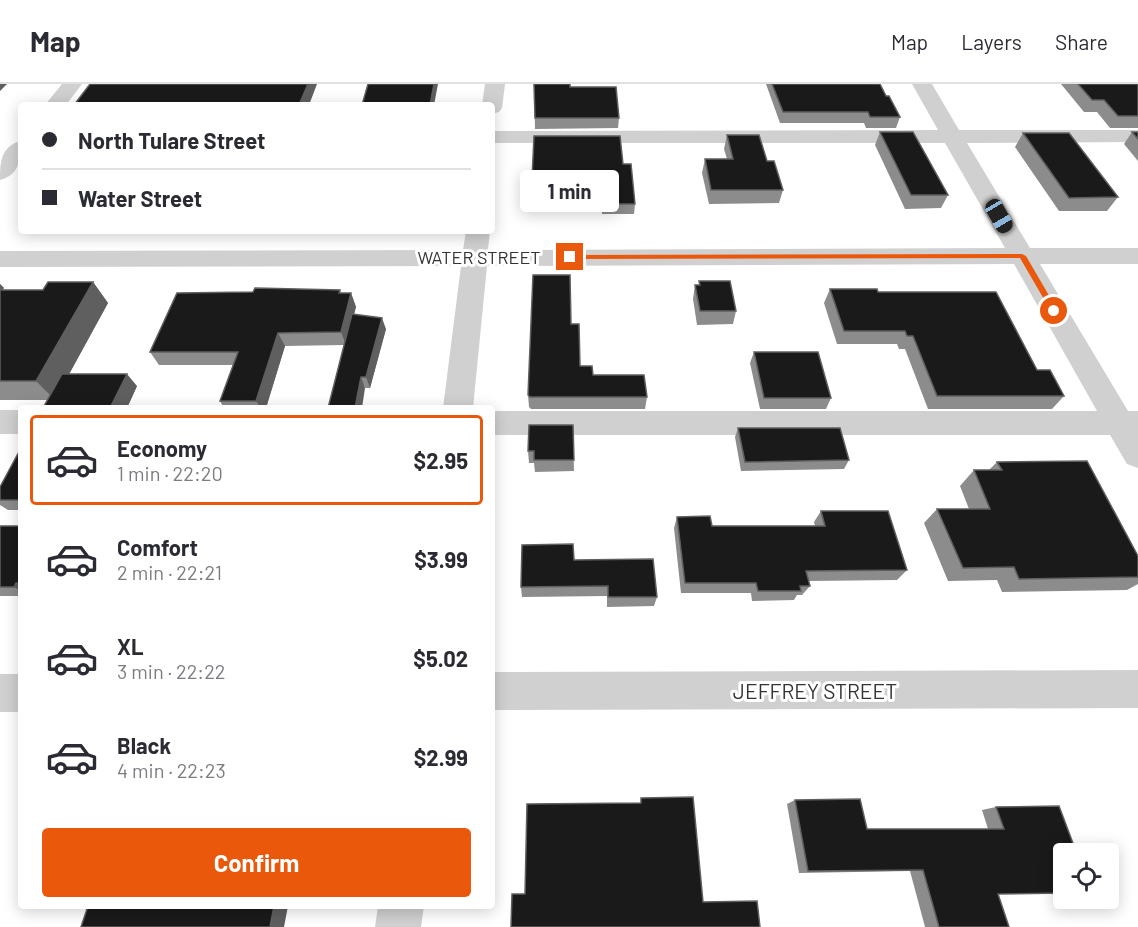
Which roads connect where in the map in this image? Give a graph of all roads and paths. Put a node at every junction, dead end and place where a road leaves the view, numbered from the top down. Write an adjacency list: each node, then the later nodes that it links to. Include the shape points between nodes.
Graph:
1 (72, 84): 4 (street)
2 (495, 84): 5 (street)
3 (922, 84): 7 (street)
4 (57, 102)
5 (493, 102)
6 (1138, 135): 7 (street)
7 (952, 136): 8 (street); 12 (street)
8 (495, 137)
9 (18, 151): 10 (street)
10 (0, 173)
11 (477, 244): 12 (street, WATER STREET); 14 (street, WATER STREET); 15 (street)
12 (1022, 256): 13 (street, WATER STREET); 19 (street)
13 (1138, 256)
14 (0, 259)
15 (458, 405)
16 (0, 422): 17 (street)
17 (18, 422)
18 (495, 423): 19 (street)
19 (1129, 423): 20 (street)
20 (1138, 455)
21 (1138, 689): 22 (street, JEFFREY STREET)
22 (495, 691)
23 (0, 693): 24 (street)
24 (18, 693)
25 (401, 909): 26 (street)
26 (398, 927)

